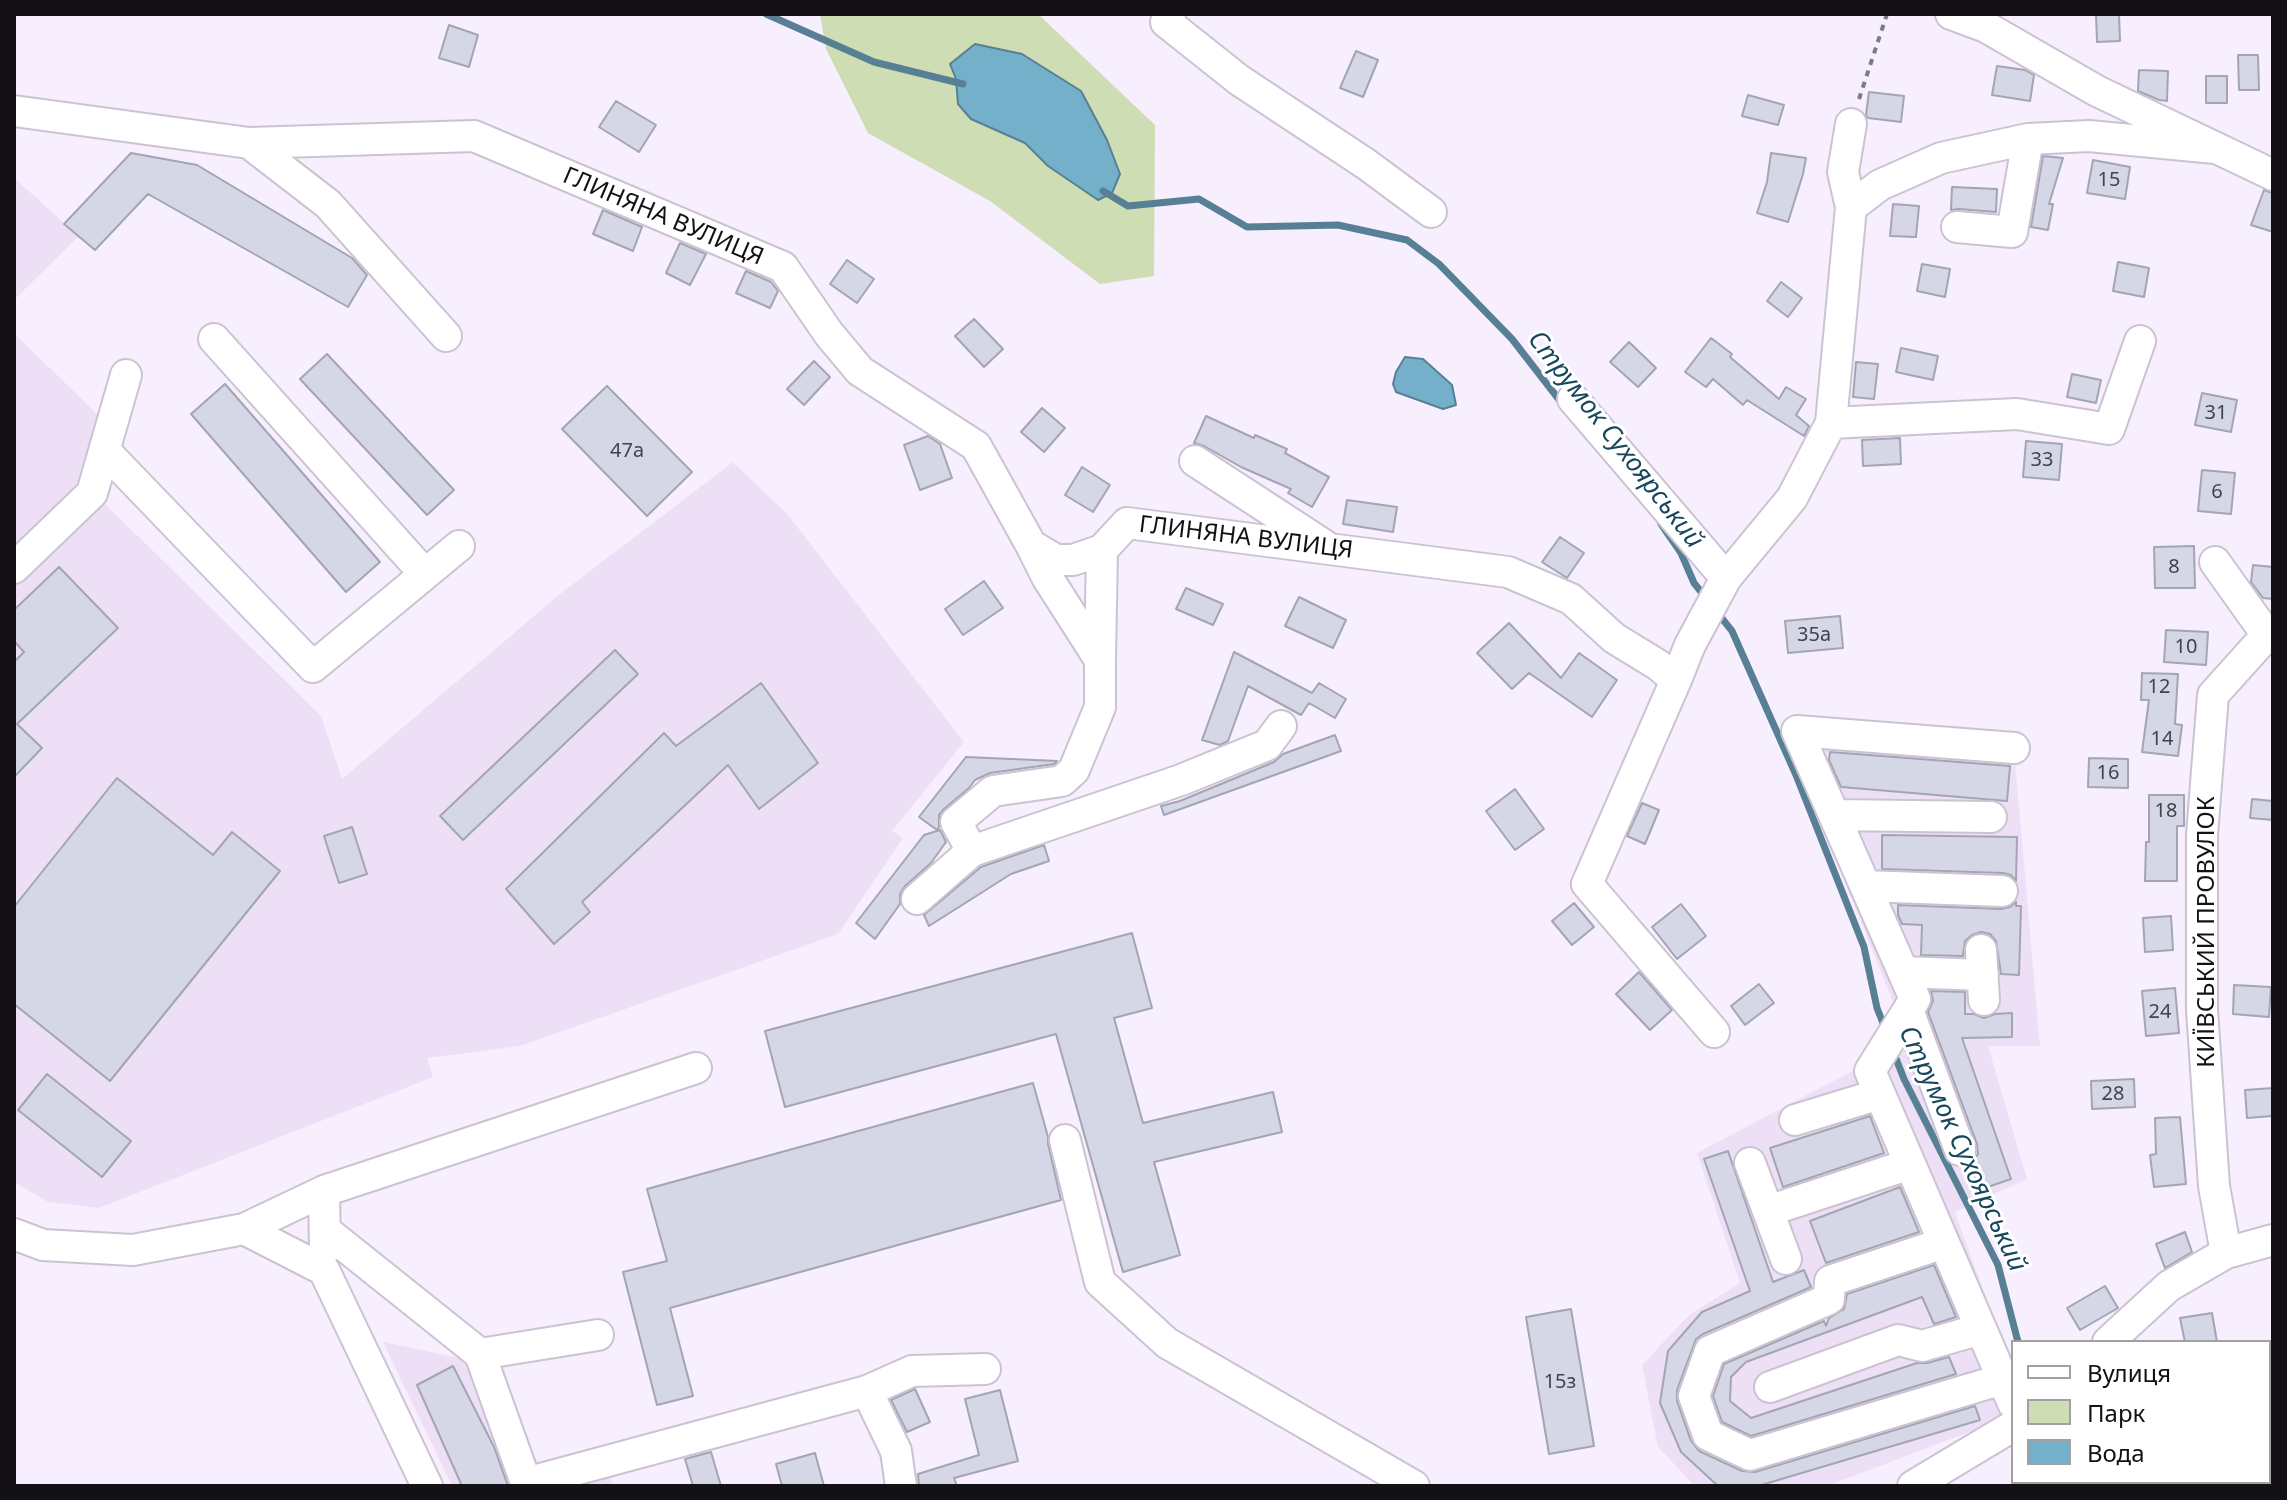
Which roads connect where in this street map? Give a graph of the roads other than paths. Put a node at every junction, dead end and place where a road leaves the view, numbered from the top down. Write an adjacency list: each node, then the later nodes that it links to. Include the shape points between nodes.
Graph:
1 (1170, 14): 10 (street, via 1166,22 1239,80)
2 (1951, 14): 7 (street, via 1986,27 2097,91)
3 (14, 111): 6 (street, ГЛИНЯНА ВУЛИЦЯ)
4 (1851, 124): 9 (street, via 1843,172)
5 (2028, 139): 7 (street, via 2089,136); 9 (street, via 1941,158 1880,185); 11 (street, via 2012,232)
6 (249, 143): 12 (street, via 328,204); 20 (street, ГЛИНЯНА ВУЛИЦЯ, via 474,136 783,267 860,371 976,446)
7 (2215, 148): 8 (street)
8 (2273, 175)
9 (1851, 207): 17 (street)
10 (1431, 212)
11 (1957, 227)
12 (446, 336)
13 (214, 339): 26 (street)
14 (2140, 341): 17 (street, via 2109,429 2017,414)
15 (126, 375): 18 (street)
16 (1573, 399): 27 (street)
17 (1831, 423): 27 (street, via 1792,498)
18 (105, 451): 25 (street, via 92,493); 26 (street, via 313,667)
19 (1195, 461): 23 (street)
20 (1031, 545): 22 (street, ГЛИНЯНА ВУЛИЦЯ, via 1056,560); 29 (street)
21 (459, 546): 26 (street)
22 (1102, 550): 23 (street, ГЛИНЯНА ВУЛИЦЯ, via 1127,523); 29 (street)
23 (1331, 550): 30 (street, ГЛИНЯНА ВУЛИЦЯ, via 1508,572 1571,599 1614,638)
24 (2215, 562): 28 (street)
25 (14, 568)
26 (424, 573)
27 (1722, 586): 30 (street)
28 (2270, 635): 57 (street, КИЇВСЬКИЙ ПРОВУЛОК, via 2213,695 2202,835 2202,1010 2214,1186)
29 (1100, 660): 35 (street, via 1100,707 1074,770 1062,781 993,791 956,822)
30 (1676, 680): 42 (street, via 1587,884)
31 (1281, 726): 35 (street, via 1267,745 1181,780)
32 (2014, 748): 33 (street, via 1797,731)
33 (1834, 815): 34 (street); 36 (street)
34 (1991, 817)
35 (972, 851): 38 (street)
36 (1865, 886): 37 (street); 39 (street)
37 (2002, 891)
38 (917, 899)
39 (1903, 972): 40 (street); 41 (street, via 1915,999)
40 (1983, 975)
41 (1904, 1017): 44 (street, via 1870,1071); 47 (street)
42 (1714, 1032)
43 (696, 1068): 50 (street)
44 (1880, 1094): 45 (street); 49 (street)
45 (1795, 1120)
46 (1065, 1140): 72 (street, via 1100,1282 1167,1343)
47 (1960, 1150)
48 (1750, 1163): 51 (street)
49 (1910, 1164): 51 (street); 56 (street)
50 (324, 1191): 52 (street); 53 (street)
51 (1768, 1211): 58 (street)
52 (244, 1229): 54 (street, via 133,1250 43,1245); 59 (street)
53 (326, 1231): 59 (street); 63 (street)
54 (14, 1234)
55 (2273, 1240): 57 (street)
56 (1944, 1243): 60 (street); 67 (street, via 1830,1281 1829,1299 1710,1351 1694,1396 1708,1435 1750,1455)
57 (2226, 1253): 62 (street, via 2169,1286)
58 (1786, 1259)
59 (324, 1270): 70 (street)
60 (1981, 1329): 65 (street, via 1922,1346 1898,1340); 67 (street)
61 (598, 1335): 63 (street)
62 (2110, 1340)
63 (480, 1354): 69 (street, via 526,1483)
64 (985, 1369): 66 (street, via 912,1371)
65 (1770, 1387)
66 (867, 1391): 69 (street); 71 (street, via 896,1451)
67 (2008, 1391)
68 (2011, 1427): 73 (street)
69 (598, 1475)
70 (427, 1486)
71 (901, 1486)
72 (1414, 1486)
73 (1913, 1486)

